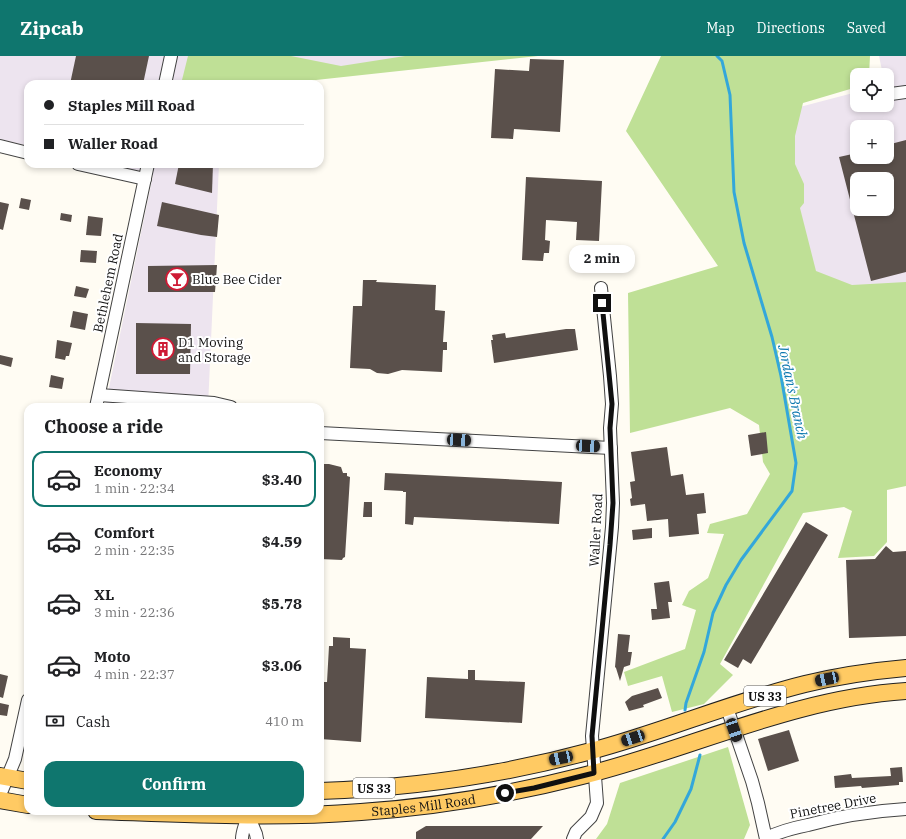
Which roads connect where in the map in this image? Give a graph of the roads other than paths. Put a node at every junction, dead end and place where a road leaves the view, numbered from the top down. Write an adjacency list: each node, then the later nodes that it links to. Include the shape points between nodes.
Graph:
1 (171, 56): 2 (street)
2 (166, 80)
3 (906, 92): 4 (street)
4 (894, 94)
5 (0, 146): 6 (street)
6 (24, 152)
7 (95, 168): 9 (street)
8 (147, 168): 9 (street, Bethlehem Road)
9 (145, 180): 11 (street, Bethlehem Road)
10 (601, 288): 15 (street, Waller Road, via 612,404)
11 (99, 394): 12 (street, Bethlehem Road); 13 (street)
12 (97, 403)
13 (214, 403)
14 (324, 433): 15 (street)
15 (610, 448): 21 (street, Waller Road, via 612,527)
16 (906, 668): 18 (main road, Staples Mill Road / US 33, via 850,674 816,681)
17 (906, 691): 20 (main road, Staples Mill Road / US 33, via 834,701)
18 (727, 708): 20 (street); 21 (main road, Staples Mill Road / US 33)
19 (24, 718): 23 (street, via 15,759)
20 (734, 730): 22 (main road, Staples Mill Road / US 33); 36 (street, via 752,782)
21 (592, 751): 22 (street, Waller Road); 25 (main road, Staples Mill Road / US 33, via 462,778 378,788)
22 (594, 773): 30 (main road, Staples Mill Road / US 33, via 534,788 430,806); 35 (street, Waller Road, via 596,808)
23 (4, 777): 24 (main road); 26 (street)
24 (24, 780)
25 (324, 791)
26 (0, 795)
27 (0, 800): 28 (main road)
28 (24, 804)
29 (906, 809): 36 (street, Pinetree Drive, via 879,810 822,821 778,832)
30 (324, 814)
31 (247, 815): 33 (street)
32 (249, 815): 34 (street)
33 (242, 839)
34 (256, 839)
35 (573, 839)
36 (766, 839)

